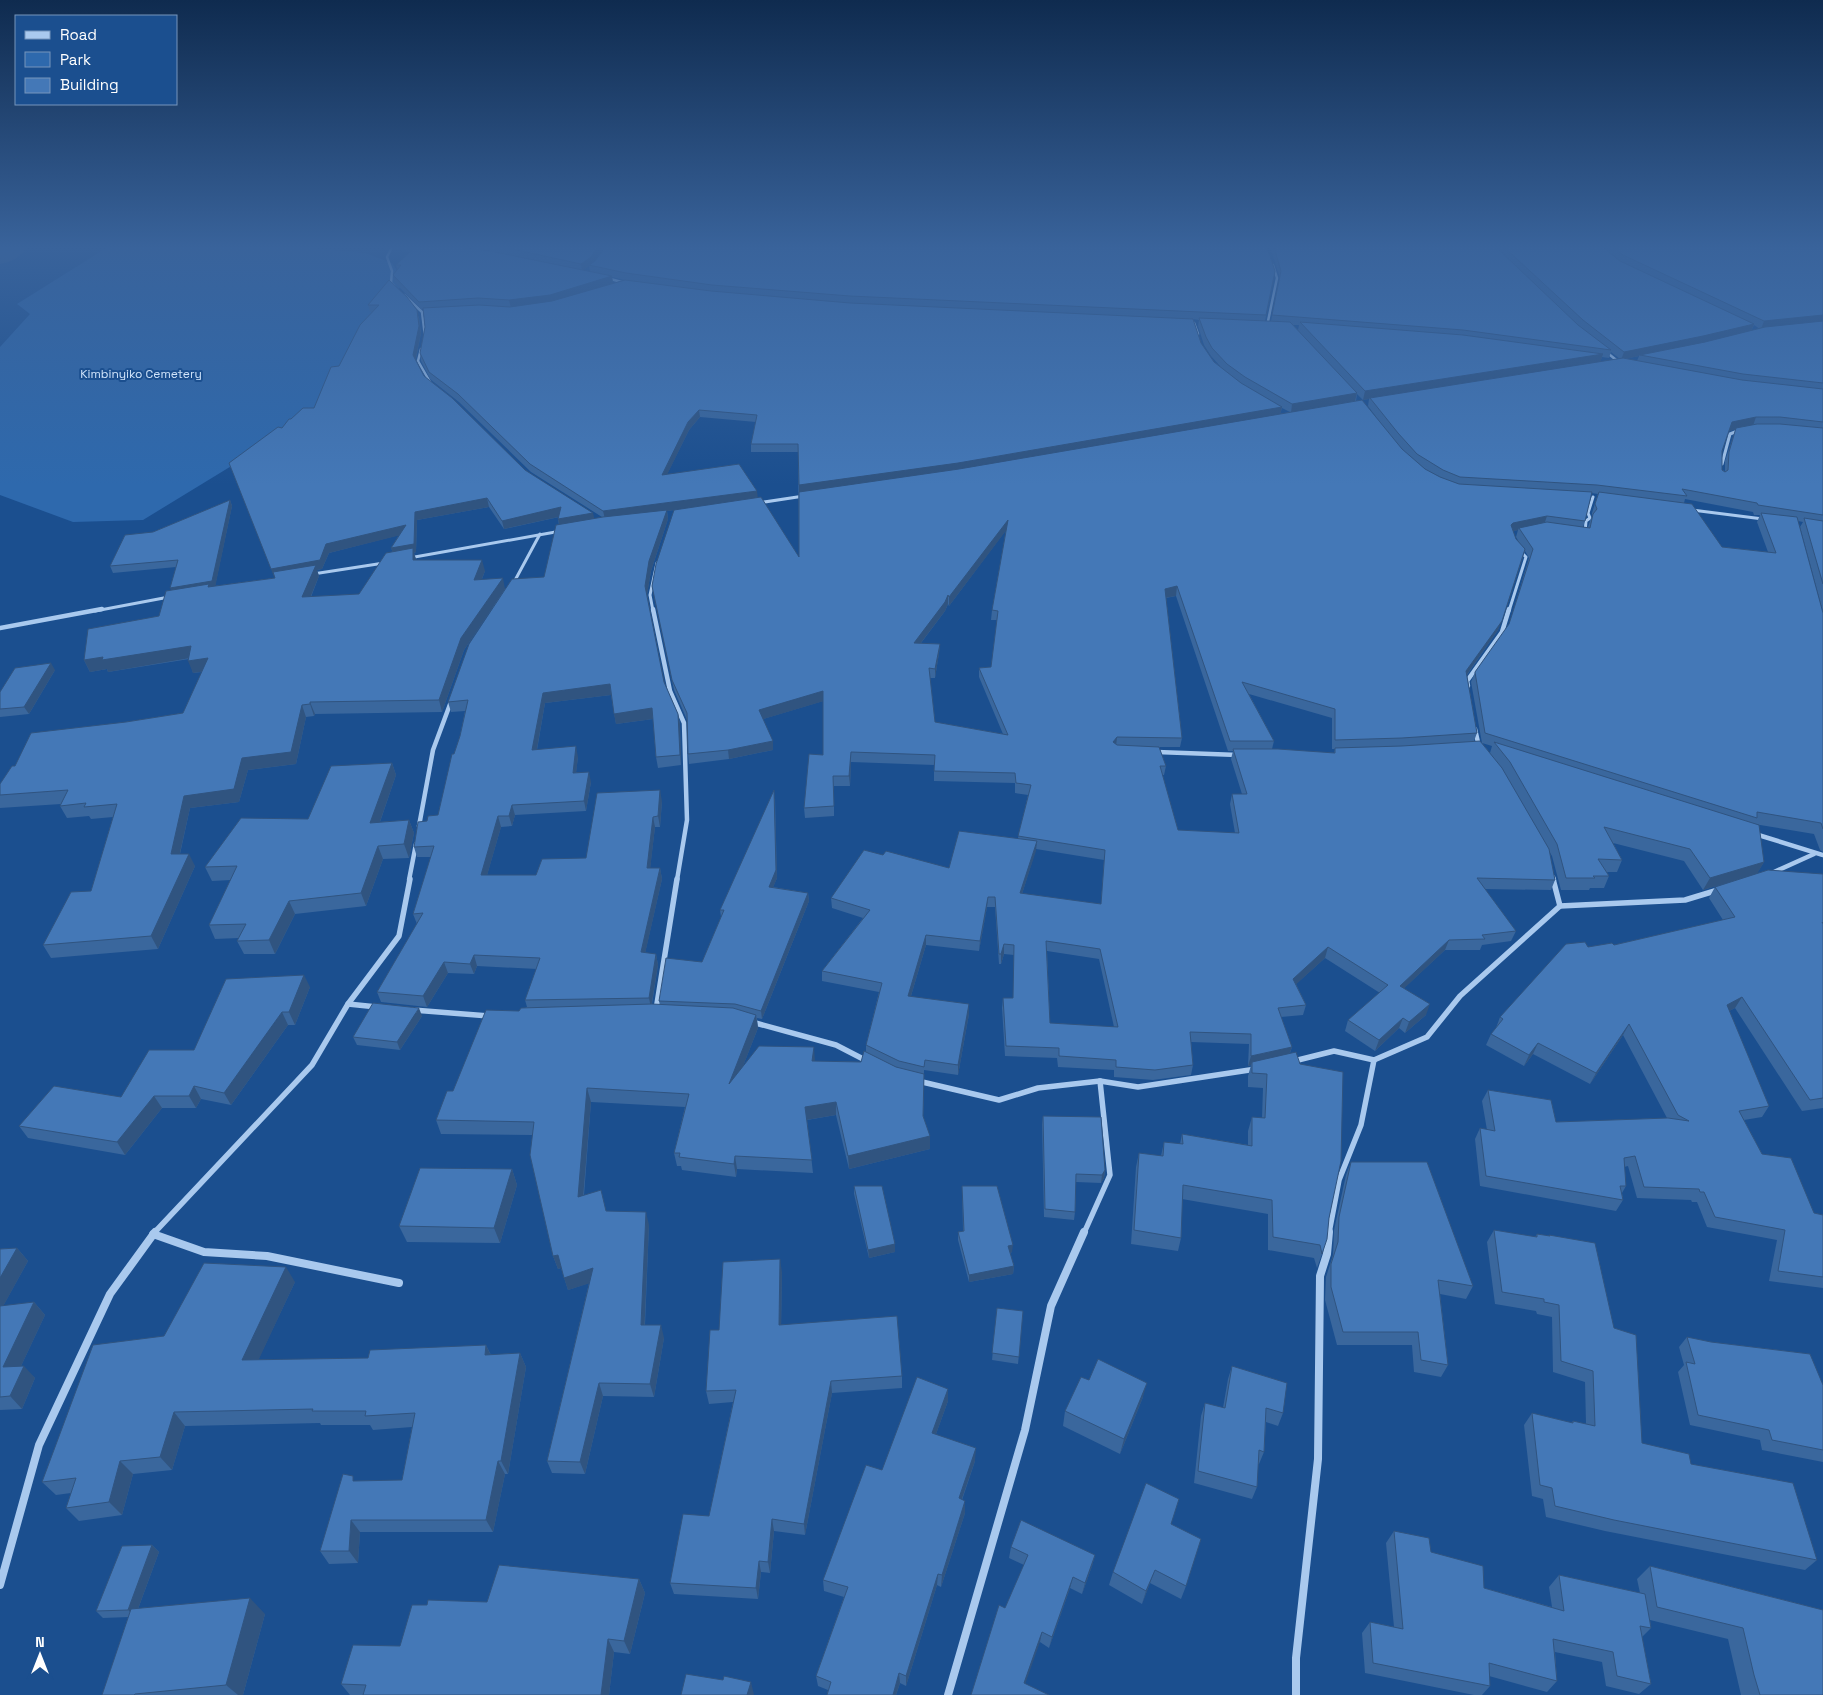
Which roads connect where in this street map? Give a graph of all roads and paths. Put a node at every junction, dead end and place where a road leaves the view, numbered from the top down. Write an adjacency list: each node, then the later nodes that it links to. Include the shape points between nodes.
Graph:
1 (424, 326): 8 (street, via 425,336 418,361 428,381)
2 (1195, 326): 3 (street)
3 (1200, 342)
4 (1599, 346): 7 (street)
5 (1629, 361): 7 (street)
6 (1611, 363): 7 (street)
7 (1620, 363)
8 (435, 386)
9 (1748, 429): 10 (street, via 1730,434)
10 (1721, 468)
11 (811, 495): 15 (street)
12 (1584, 497): 13 (street)
13 (1593, 497): 14 (street); 19 (street, via 1585,534)
14 (1603, 499)
15 (752, 504)
16 (1687, 510): 17 (street)
17 (1768, 520)
18 (568, 530): 20 (street)
19 (1577, 533)
20 (540, 534): 22 (street); 26 (street)
21 (1516, 546): 30 (street, via 1526,557 1502,632 1467,681)
22 (406, 558)
23 (659, 559): 47 (street, via 650,595 670,691 684,723 687,820)
24 (387, 562): 25 (street)
25 (309, 575)
26 (508, 593)
27 (171, 597): 28 (street)
28 (0, 628)
29 (456, 688): 44 (street, via 434,750 399,936)
30 (1469, 690)
31 (1473, 718): 32 (street)
32 (1478, 746): 33 (street); 34 (street)
33 (1468, 747)
34 (1486, 751)
35 (1155, 752): 36 (street)
36 (1241, 755)
37 (1751, 833): 38 (street)
38 (1814, 854): 39 (street); 41 (street)
39 (1823, 855)
40 (1550, 867): 43 (street)
41 (1767, 874)
42 (1722, 889): 43 (street, via 1685,900)
43 (1560, 906): 52 (street, via 1460,996 1427,1037)
44 (348, 1004): 45 (street); 58 (street, via 312,1065)
45 (388, 1008)
46 (407, 1009): 50 (street)
47 (655, 1013): 48 (street); 49 (street)
48 (647, 1014)
49 (664, 1014)
50 (496, 1016)
51 (745, 1020): 54 (street, via 836,1045)
52 (1374, 1060): 53 (street, via 1334,1051); 62 (street, via 1362,1125 1339,1180 1327,1254 1320,1276 1318,1459 1296,1658)
53 (1286, 1062)
54 (871, 1063)
55 (1267, 1067): 57 (street, via 1138,1087)
56 (906, 1078): 57 (street, via 999,1100 1038,1088)
57 (1100, 1082): 61 (street, via 1110,1175 1051,1306 1026,1430)
58 (153, 1234): 59 (street, via 204,1252 267,1256); 60 (street, via 110,1294 39,1444)
59 (399, 1283)
60 (0, 1585)
61 (948, 1695)
62 (1296, 1695)

